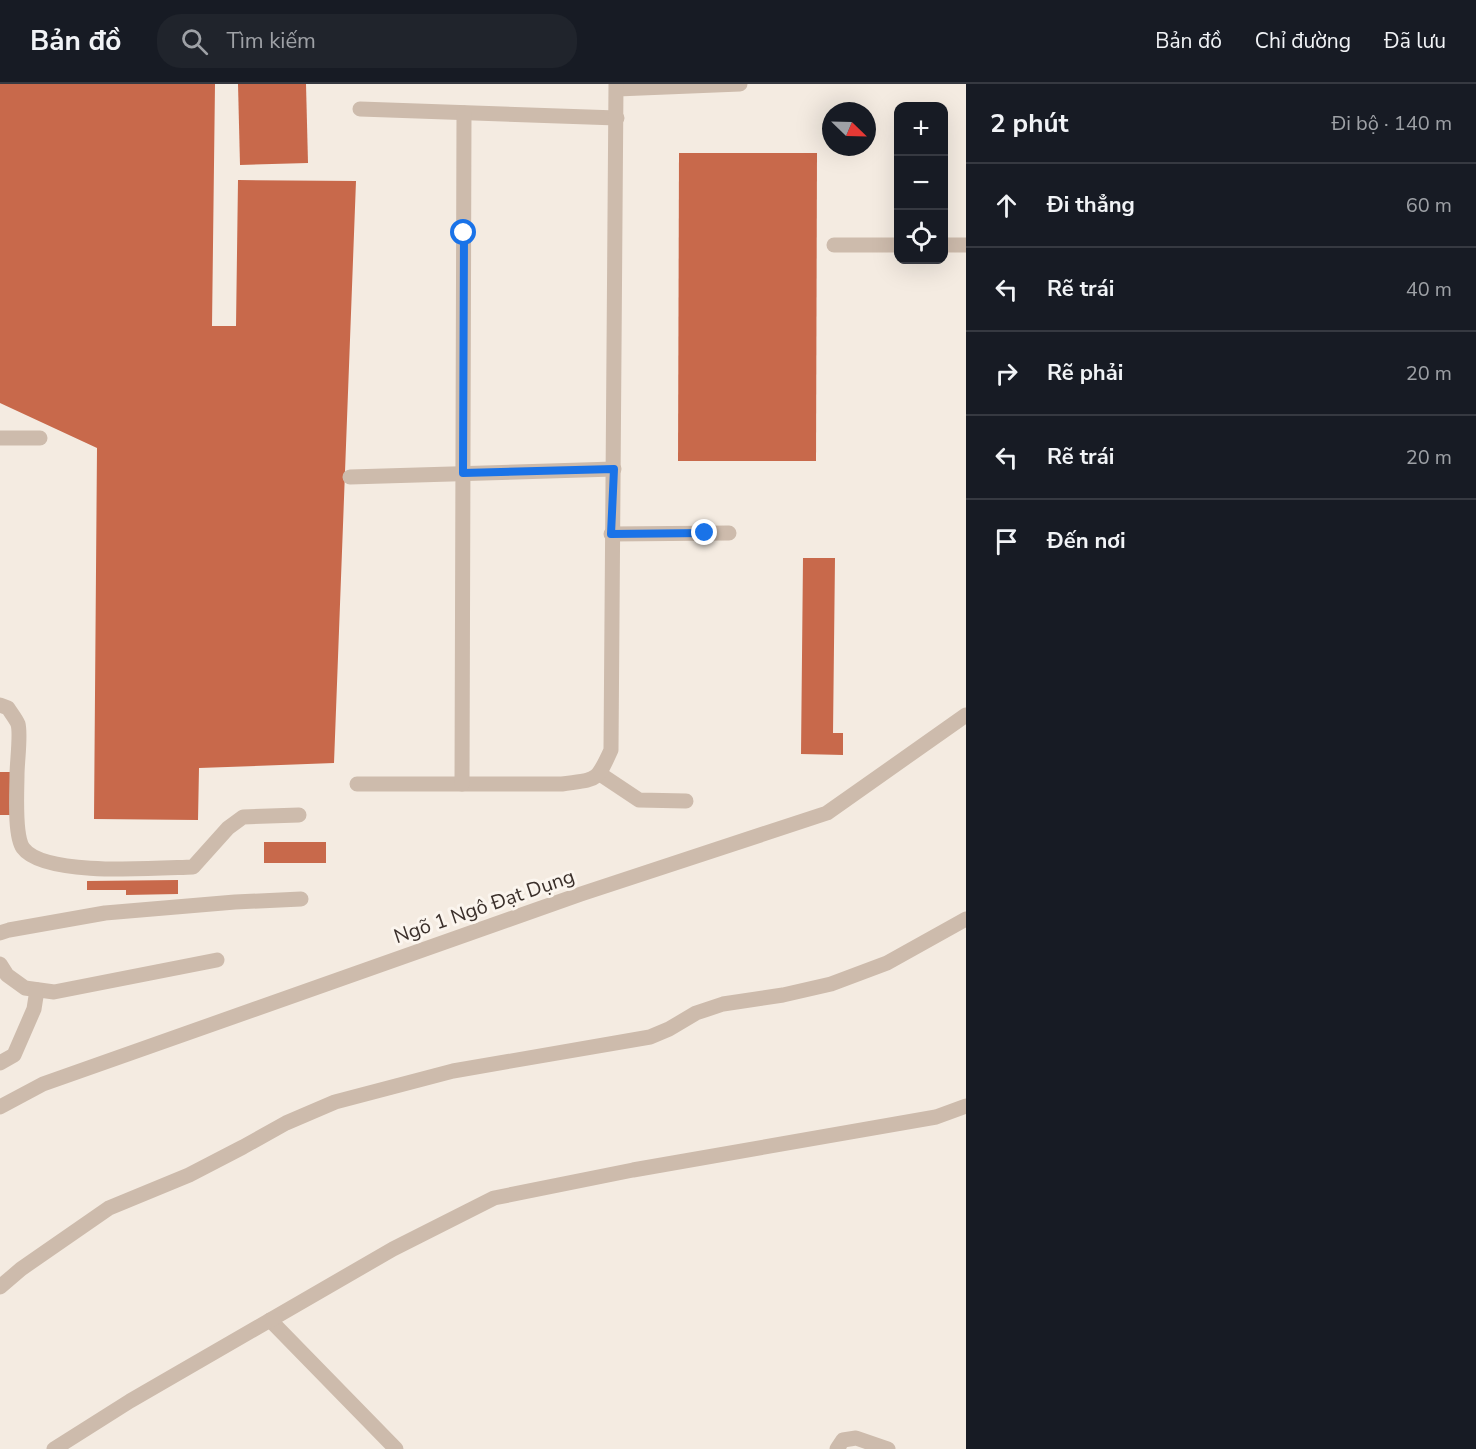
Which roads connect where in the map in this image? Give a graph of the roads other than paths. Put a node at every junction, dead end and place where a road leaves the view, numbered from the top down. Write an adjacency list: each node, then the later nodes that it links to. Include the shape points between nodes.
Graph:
1 (740, 84): 2 (street)
2 (617, 87): 5 (street)
3 (360, 110): 4 (street)
4 (464, 113): 5 (street); 13 (street)
5 (617, 118): 12 (street)
6 (834, 244): 7 (street)
7 (894, 245)
8 (948, 245): 9 (street)
9 (966, 245)
10 (0, 438): 11 (street)
11 (39, 438)
12 (614, 469): 13 (street); 16 (street)
13 (463, 473): 14 (street); 21 (street)
14 (350, 477)
15 (729, 533): 16 (street)
16 (611, 534): 19 (street, via 611,750)
17 (0, 705): 23 (street, via 8,708 18,724 22,847 47,863 105,869 193,867 243,817)
18 (966, 715): 32 (street, Ngõ 1 Ngô Đạt Dụng, via 826,813 581,894 43,1084)
19 (600, 774): 21 (street, via 592,780 562,784); 22 (street, via 639,800)
20 (357, 784): 21 (street)
21 (462, 784)
22 (686, 801)
23 (299, 815)
24 (301, 899): 26 (street, via 105,913)
25 (966, 919): 33 (street, via 887,963 831,984 723,1004 650,1037 453,1071 335,1102 286,1123 189,1175 109,1209)
26 (0, 933)
27 (217, 960): 29 (street, via 54,992)
28 (0, 964): 29 (street, via 7,975 25,988)
29 (38, 990): 30 (street, via 14,1055)
30 (0, 1063)
31 (966, 1106): 34 (street, via 936,1117 494,1198 393,1249)
32 (0, 1107)
33 (0, 1287)
34 (270, 1320): 35 (street, via 130,1401); 36 (street)
35 (65, 1446)
36 (396, 1449)
37 (837, 1449): 38 (street, via 843,1440 856,1438)
38 (888, 1449)

